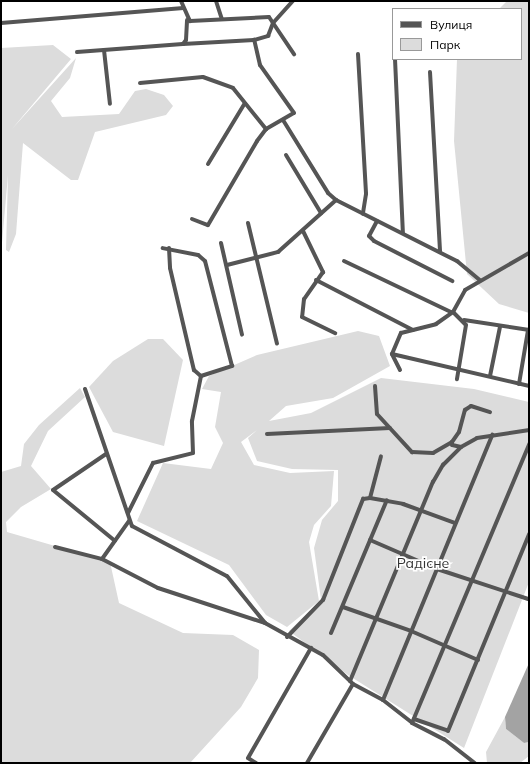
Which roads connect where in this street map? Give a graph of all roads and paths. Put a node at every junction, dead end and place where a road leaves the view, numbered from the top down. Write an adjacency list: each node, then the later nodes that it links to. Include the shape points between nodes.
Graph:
1 (181, 1): 6 (street)
2 (216, 1): 7 (street)
3 (285, 1): 5 (street)
4 (293, 1): 5 (street)
5 (287, 6): 10 (street)
6 (183, 8): 8 (street); 9 (street)
7 (222, 19): 8 (street); 10 (street, via 262,15)
8 (187, 20): 12 (street, via 186,40)
9 (1, 23)
10 (273, 23): 11 (street, via 268,36); 15 (street, via 276,31)
11 (254, 40): 12 (street); 22 (street, via 260,65 294,113)
12 (183, 44): 13 (street)
13 (104, 50): 14 (street); 21 (street)
14 (77, 52)
15 (294, 54)
16 (358, 54): 28 (street, via 366,194)
17 (395, 60): 33 (street)
18 (430, 72): 37 (street)
19 (140, 83): 20 (street, via 203,77 233,88)
20 (245, 103): 23 (street); 25 (street)
21 (110, 104)
22 (283, 120): 23 (street); 26 (street, via 328,193)
23 (266, 129): 29 (street, via 208,225)
24 (286, 155): 27 (street)
25 (208, 164)
26 (336, 200): 27 (street); 28 (street)
27 (321, 213): 32 (street)
28 (363, 214): 30 (street)
29 (192, 219)
30 (377, 221): 33 (street); 44 (street, via 369,236)
31 (248, 223): 39 (street)
32 (303, 231): 39 (street, via 278,252); 42 (street, via 323,272)
33 (403, 233): 37 (street)
34 (221, 243): 41 (street)
35 (163, 248): 36 (street)
36 (169, 248): 56 (street, via 170,268 194,370); 56 (street, via 203,258 211,284 232,366)
37 (440, 252): 43 (street)
38 (529, 253): 43 (street)
39 (258, 257): 41 (street); 52 (street)
40 (344, 261): 45 (street)
41 (227, 265): 51 (street)
42 (316, 280): 48 (street); 50 (street, via 304,298 302,317)
43 (480, 280): 45 (street, via 466,290)
44 (452, 281)
45 (452, 312): 46 (street); 48 (street, via 436,324)
46 (464, 320): 47 (street); 55 (street, via 466,325)
47 (500, 327): 49 (street); 57 (street)
48 (413, 330): 53 (street, via 401,333)
49 (529, 330): 59 (street)
50 (335, 333)
51 (242, 335)
52 (277, 344)
53 (392, 354): 54 (street); 55 (street)
54 (400, 370)
55 (459, 370): 57 (street); 58 (street)
56 (202, 376): 76 (street, via 192,421 192,453 153,462)
57 (490, 376): 59 (street)
58 (457, 378)
59 (519, 384): 61 (street)
60 (375, 386): 64 (street, via 377,414)
61 (529, 386)
62 (85, 389): 71 (street)
63 (490, 412): 68 (street, via 468,408)
64 (390, 428): 66 (street); 68 (street, via 416,454 433,453)
65 (529, 430): 67 (street)
66 (267, 434)
67 (492, 435): 70 (street, via 477,438); 78 (street)
68 (452, 442): 70 (street, via 452,445)
69 (529, 444): 86 (street)
70 (460, 447): 75 (street, via 437,476)
71 (106, 454): 76 (street); 81 (street, via 53,490)
72 (381, 456): 73 (street)
73 (370, 498): 74 (street); 94 (street, via 363,499 323,600)
74 (387, 500): 75 (street); 80 (street)
75 (421, 510): 78 (street); 83 (street)
76 (128, 513): 77 (street)
77 (129, 521): 81 (street); 91 (street, via 138,530 227,576)
78 (455, 523): 85 (street)
79 (529, 534): 87 (street)
80 (370, 540): 83 (street); 89 (street)
81 (115, 541): 84 (street)
82 (55, 546): 84 (street)
83 (404, 555): 85 (street); 90 (street)
84 (102, 559): 91 (street, via 158,588)
85 (437, 569): 86 (street); 92 (street)
86 (471, 580): 87 (street); 95 (street)
87 (506, 591): 88 (street); 97 (street)
88 (528, 599)
89 (343, 607): 90 (street); 93 (street)
90 (376, 619): 92 (street); 98 (street)
91 (265, 623): 94 (street)
92 (411, 631): 95 (street); 99 (street)
93 (331, 633)
94 (287, 636): 96 (street)
95 (445, 644): 97 (street); 100 (street)
96 (311, 648): 98 (street); 101 (street, via 248,758)
97 (478, 660): 100 (street, via 448,731)
98 (352, 683): 99 (street); 102 (street)
99 (383, 700): 100 (street)
100 (413, 721): 103 (street, via 444,739)
101 (256, 763)
102 (307, 763)
103 (475, 763)

